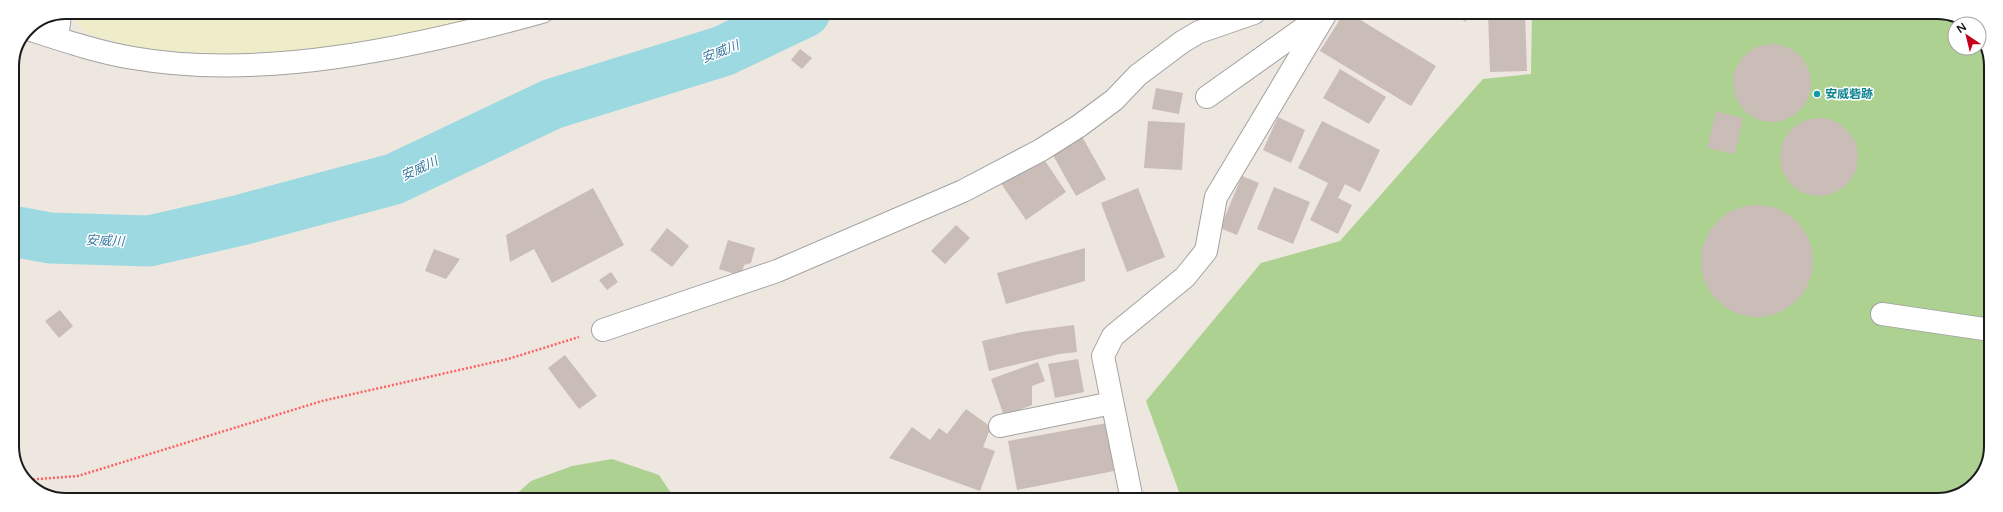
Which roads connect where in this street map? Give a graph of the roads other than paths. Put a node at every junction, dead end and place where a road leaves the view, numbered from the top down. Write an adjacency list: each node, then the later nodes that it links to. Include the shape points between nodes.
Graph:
1 (500, 19): 7 (street, via 403,45 321,59 231,66 201,66 133,58)
2 (1237, 19): 11 (street, via 1199,32 1182,42 1138,75 1114,100 1079,126 1041,150 963,191 777,271)
3 (1318, 19): 8 (street)
4 (1322, 19): 12 (street, via 1216,197 1206,251 1185,277 1112,336 1103,356)
5 (59, 20): 7 (street)
6 (35, 31): 7 (street)
7 (57, 38)
8 (1207, 97)
9 (1882, 314): 10 (street)
10 (1984, 329)
11 (603, 330)
12 (1112, 403): 13 (street); 14 (street)
13 (1000, 426)
14 (1131, 493)

